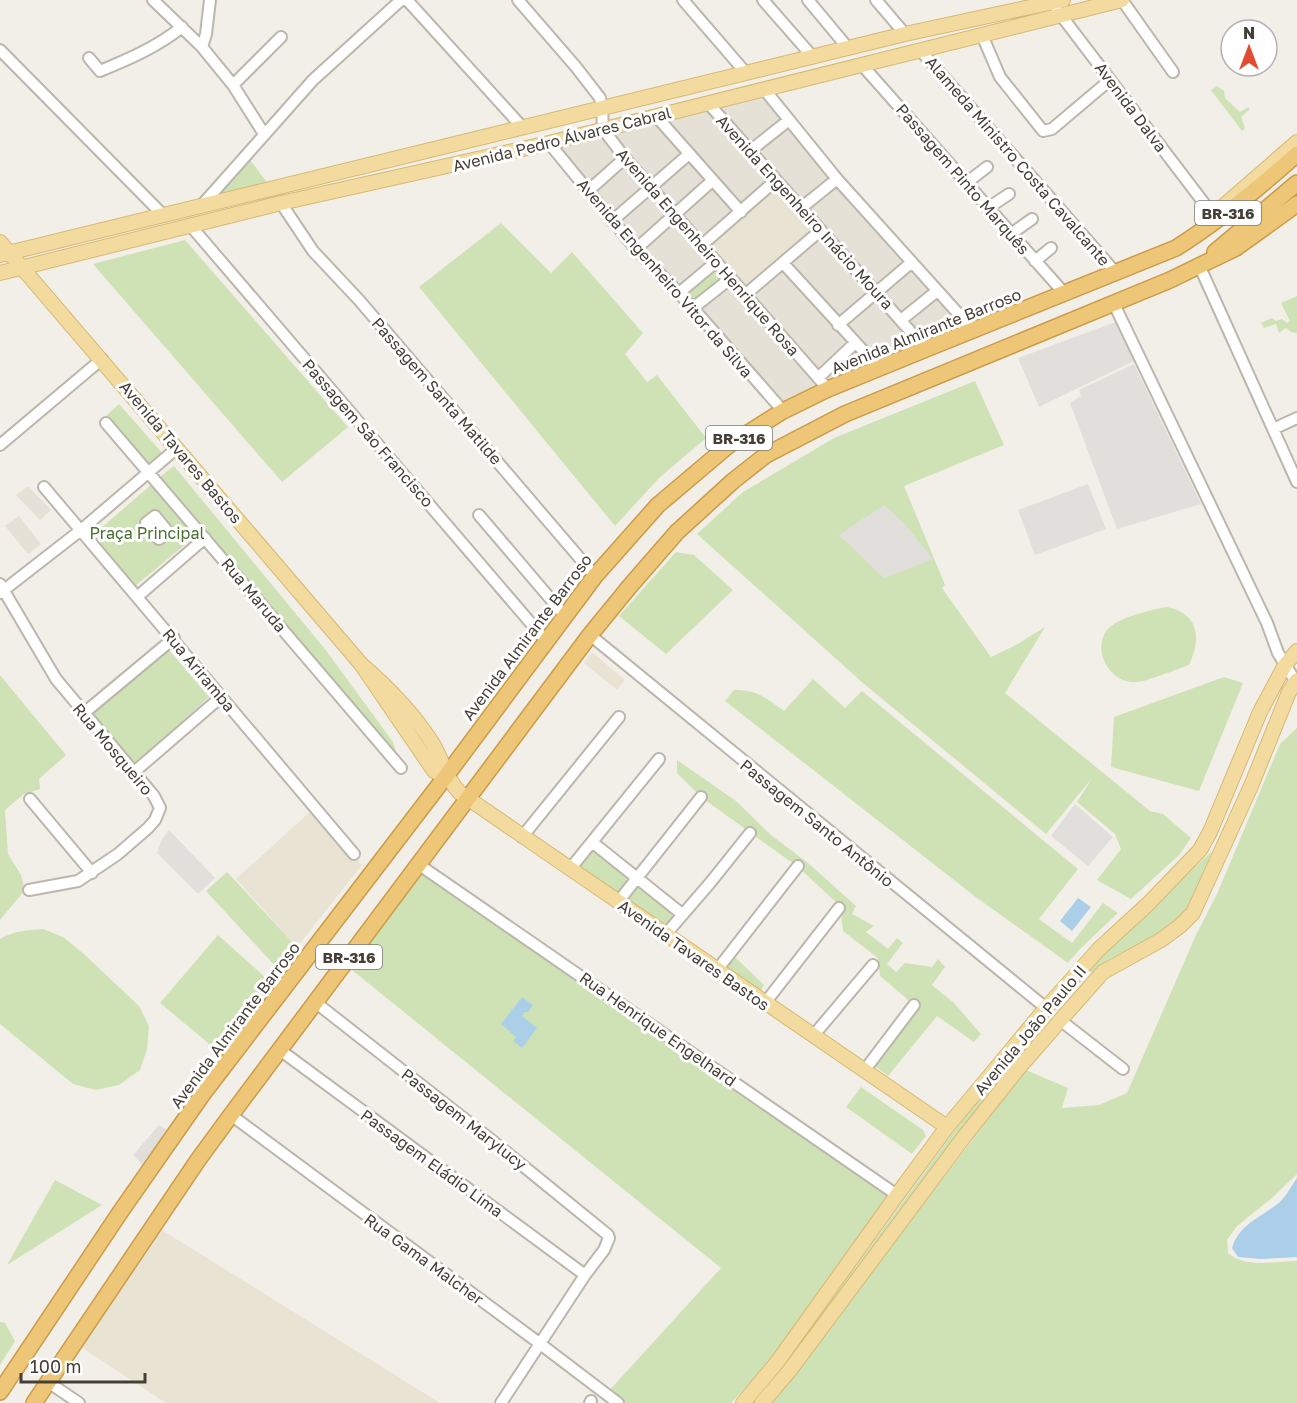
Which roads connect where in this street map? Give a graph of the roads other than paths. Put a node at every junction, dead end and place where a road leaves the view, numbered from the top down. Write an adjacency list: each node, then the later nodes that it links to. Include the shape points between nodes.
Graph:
1 (153, 0): 13 (street)
2 (210, 0): 17 (street)
3 (401, 0): 35 (street, via 313,80)
4 (407, 0): 33 (street)
5 (518, 0): 30 (street, via 590,85)
6 (683, 0): 25 (street)
7 (763, 0): 21 (street)
8 (808, 0): 18 (street)
9 (876, 0): 14 (street)
10 (1122, 0): 12 (main road, Avenida Pedro Álvares Cabral); 24 (street)
11 (1054, 1): 12 (street, Avenida Dalva); 14 (main road, Avenida Pedro Álvares Cabral)
12 (1061, 16): 15 (main road, Avenida Pedro Álvares Cabral); 26 (street, Avenida Dalva)
13 (182, 27): 17 (street); 22 (street, via 147,50 100,70)
14 (905, 33): 18 (main road, Avenida Pedro Álvares Cabral)
15 (982, 35): 20 (main road, Avenida Pedro Álvares Cabral); 26 (street, via 1000,77 1043,131 1052,129)
16 (281, 37): 27 (street)
17 (202, 47): 27 (street)
18 (848, 48): 21 (main road, Avenida Pedro Álvares Cabral)
19 (0, 50): 59 (street)
20 (920, 50): 23 (main road, Avenida Pedro Álvares Cabral); 77 (street, Alameda Ministro Costa Cavalcante)
21 (812, 56): 25 (main road, Avenida Pedro Álvares Cabral)
22 (89, 58)
23 (862, 65): 28 (main road, Avenida Pedro Álvares Cabral); 46 (street, Passagem Pinto Marquês)
24 (1173, 72)
25 (746, 73): 30 (main road, Avenida Pedro Álvares Cabral)
26 (1110, 80): 58 (street, Avenida Dalva)
27 (233, 85): 35 (street)
28 (764, 89): 29 (main road, Avenida Pedro Álvares Cabral); 32 (street)
29 (708, 103): 31 (main road, Avenida Pedro Álvares Cabral); 38 (street, Avenida Engenheiro Inácio Moura)
30 (602, 108): 33 (main road, Avenida Pedro Álvares Cabral); 34 (street)
31 (656, 116): 34 (main road, Avenida Pedro Álvares Cabral); 39 (street)
32 (789, 120): 38 (street); 43 (street)
33 (523, 128): 53 (main road, Avenida Pedro Álvares Cabral)
34 (603, 129): 37 (main road, Avenida Pedro Álvares Cabral); 41 (street, Avenida Engenheiro Henrique Rosa)
35 (264, 134): 53 (street)
36 (1297, 142): 58 (main road)
37 (549, 143): 49 (street, Avenida Engenheiro Vitor da Silva); 51 (main road, Avenida Pedro Álvares Cabral)
38 (750, 151): 45 (street, Avenida Engenheiro Inácio Moura)
39 (689, 154): 44 (street); 48 (street)
40 (1297, 154): 69 (highway, Avenida Almirante Barroso / BR-316, via 1212,225)
41 (625, 159): 48 (street, Avenida Engenheiro Henrique Rosa); 49 (street)
42 (987, 167): 46 (street)
43 (837, 179): 54 (street); 72 (street)
44 (712, 181): 56 (street); 57 (street)
45 (776, 181): 54 (street, Avenida Engenheiro Inácio Moura); 56 (street)
46 (966, 183): 55 (street, Passagem Pinto Marquês)
47 (1297, 183): 74 (highway, BR-316)
48 (650, 188): 57 (street, Avenida Engenheiro Henrique Rosa); 61 (street)
49 (588, 191): 61 (street, Avenida Engenheiro Vitor da Silva)
50 (1009, 194): 55 (street)
51 (281, 203): 62 (main road, Avenida Pedro Álvares Cabral); 106 (street, Passagem Santa Matilde, via 313,251)
52 (1297, 204): 74 (highway, BR-316, via 1236,248)
53 (202, 205): 59 (main road, Avenida Pedro Álvares Cabral)
54 (801, 208): 63 (street, Avenida Engenheiro Inácio Moura)
55 (988, 208): 64 (street, Passagem Pinto Marquês)
56 (741, 212): 65 (street)
57 (674, 214): 65 (street, Avenida Engenheiro Henrique Rosa); 67 (street)
58 (1213, 215): 69 (main road)
59 (164, 216): 68 (main road, Avenida Pedro Álvares Cabral)
60 (1032, 219): 64 (street)
61 (612, 221): 67 (street, Avenida Engenheiro Vitor da Silva)
62 (190, 225): 75 (main road, Avenida Pedro Álvares Cabral); 112 (street, Passagem São Francisco)
63 (820, 230): 73 (street); 83 (street, Avenida Engenheiro Inácio Moura)
64 (1011, 234): 70 (street, Passagem Pinto Marquês)
65 (702, 245): 71 (street, Avenida Engenheiro Henrique Rosa)
66 (1051, 248): 70 (street)
67 (636, 249): 80 (street, Avenida Engenheiro Vitor da Silva)
68 (3, 250): 75 (main road, Avenida Tavares Bastos)
69 (1150, 259): 77 (highway, Avenida Almirante Barroso / BR-316)
70 (1035, 261): 81 (street, Passagem Pinto Marquês)
71 (717, 262): 78 (street, Avenida Engenheiro Henrique Rosa); 80 (street)
72 (912, 262): 79 (street); 83 (street)
73 (783, 263): 82 (street); 87 (street)
74 (1199, 265): 84 (highway, BR-316); 97 (street)
75 (20, 268): 76 (main road, Avenida Pedro Álvares Cabral); 91 (main road, Avenida Tavares Bastos)
76 (0, 273)
77 (1116, 273): 81 (highway, Avenida Almirante Barroso / BR-316)
78 (731, 278): 82 (street, Avenida Engenheiro Henrique Rosa); 85 (street)
79 (937, 291): 86 (street); 88 (street)
80 (679, 293): 85 (street, Avenida Engenheiro Vitor da Silva)
81 (1064, 293): 88 (highway, Avenida Almirante Barroso / BR-316)
82 (746, 294): 93 (street, Avenida Engenheiro Henrique Rosa)
83 (876, 294): 86 (street, Avenida Engenheiro Inácio Moura); 87 (street)
84 (1114, 304): 110 (highway, BR-316, via 845,414 766,455 677,532); 114 (street)
85 (693, 308): 94 (street, Avenida Engenheiro Vitor da Silva)
86 (901, 320): 90 (street, Avenida Engenheiro Inácio Moura)
87 (838, 325): 89 (street)
88 (973, 330): 90 (highway, Avenida Almirante Barroso / BR-316)
89 (855, 343): 92 (street); 93 (street)
90 (926, 349): 92 (highway, Avenida Almirante Barroso / BR-316)
91 (102, 359): 98 (street); 99 (main road, Avenida Tavares Bastos)
92 (879, 368): 93 (highway, Avenida Almirante Barroso / BR-316)
93 (823, 384): 94 (highway, Avenida Almirante Barroso / BR-316)
94 (783, 411): 106 (highway, Avenida Almirante Barroso / BR-316, via 729,445 658,505)
95 (1297, 418): 97 (street)
96 (106, 423): 100 (street, Rua Maruda)
97 (1273, 429): 101 (street)
98 (0, 445)
99 (177, 448): 100 (street); 122 (main road, Avenida Tavares Bastos, via 361,664 435,771)
100 (149, 473): 104 (street); 105 (street, Rua Maruda)
101 (1297, 482)
102 (44, 487): 104 (street, Rua Ariramba)
103 (479, 515): 109 (street)
104 (81, 530): 107 (street); 108 (street, Rua Ariramba)
105 (205, 537): 108 (street); 120 (street, Rua Maruda)
106 (595, 576): 109 (highway, Avenida Almirante Barroso / BR-316)
107 (1, 589): 117 (street, Rua Mosqueiro, via 56,679)
108 (137, 597): 111 (street, Rua Ariramba)
109 (565, 616): 112 (highway, Avenida Almirante Barroso / BR-316)
110 (590, 635): 125 (highway, BR-316); 149 (street, Passagem Santo Antônio)
111 (174, 638): 116 (street, Rua Ariramba); 117 (street)
112 (546, 641): 122 (highway, Avenida Almirante Barroso / BR-316)
113 (1297, 651): 114 (main road, Avenida João Paulo II)
114 (1285, 665): 115 (street); 142 (main road, Avenida João Paulo II, via 1260,712 1205,842)
115 (1296, 681): 148 (main road, Avenida João Paulo II, via 1193,913 1161,940 1103,972)
116 (221, 697): 121 (street); 129 (street, Rua Ariramba)
117 (84, 714): 121 (street, Rua Mosqueiro)
118 (619, 717): 127 (street)
119 (659, 759): 128 (street)
120 (401, 768)
121 (133, 773): 133 (street, Rua Mosqueiro, via 160,808 148,828)
122 (446, 776): 125 (main road, Avenida Tavares Bastos); 144 (highway, Avenida Almirante Barroso / BR-316)
123 (701, 797): 134 (street)
124 (30, 799): 133 (street)
125 (468, 799): 127 (main road, Avenida Tavares Bastos); 130 (highway, BR-316)
126 (750, 833): 138 (street)
127 (522, 837): 132 (main road, Avenida Tavares Bastos)
128 (592, 842): 132 (street); 134 (street)
129 (354, 854)
130 (418, 864): 145 (highway, BR-316); 159 (street, Rua Henrique Engelhard)
131 (798, 866): 141 (street)
132 (570, 869): 136 (main road, Avenida Tavares Bastos)
133 (92, 873): 135 (street, Rua Mosqueiro, via 78,881)
134 (637, 880): 136 (street); 138 (street)
135 (29, 890)
136 (618, 902): 139 (main road, Avenida Tavares Bastos)
137 (839, 908): 146 (street)
138 (682, 914): 139 (street)
139 (666, 934): 141 (main road, Avenida Tavares Bastos)
140 (873, 964): 152 (street)
141 (717, 970): 146 (main road, Avenida Tavares Bastos)
142 (1080, 970): 148 (main road, via 1086,979 1070,999); 149 (main road, Avenida João Paulo II)
143 (273, 978): 144 (street)
144 (285, 988): 163 (highway, Avenida Almirante Barroso, via 189,1114)
145 (315, 1002): 153 (highway, BR-316); 160 (street, Passagem Marylucy, via 604,1230 609,1238 604,1250)
146 (765, 1003): 152 (main road, Avenida Tavares Bastos)
147 (914, 1005): 156 (street)
148 (1071, 1007): 150 (main road, Avenida João Paulo II)
149 (1046, 1008): 151 (main road, Avenida João Paulo II)
150 (1060, 1020): 154 (street); 155 (main road, Avenida João Paulo II)
151 (1025, 1033): 155 (main road, via 1027,1041 1011,1061 1012,1068); 158 (main road, Avenida João Paulo II)
152 (813, 1036): 156 (main road, Avenida Tavares Bastos)
153 (280, 1050): 157 (highway, BR-316); 160 (street, Passagem Eládio Lima)
154 (1123, 1069)
155 (1017, 1070): 169 (main road, Avenida João Paulo II)
156 (864, 1071): 158 (main road, Avenida Tavares Bastos)
157 (231, 1115): 161 (street, Rua Gama Malcher); 162 (highway)
158 (947, 1128): 159 (main road, Avenida João Paulo II)
159 (897, 1195): 168 (main road, Avenida João Paulo II, via 778,1361)
160 (585, 1275): 161 (street)
161 (539, 1343): 166 (street); 167 (street, Rua Gama Malcher)
162 (48, 1382): 164 (highway); 165 (street)
163 (0, 1392)
164 (34, 1403)
165 (79, 1403)
166 (501, 1403)
167 (618, 1403)
168 (743, 1403)
169 (762, 1403)

